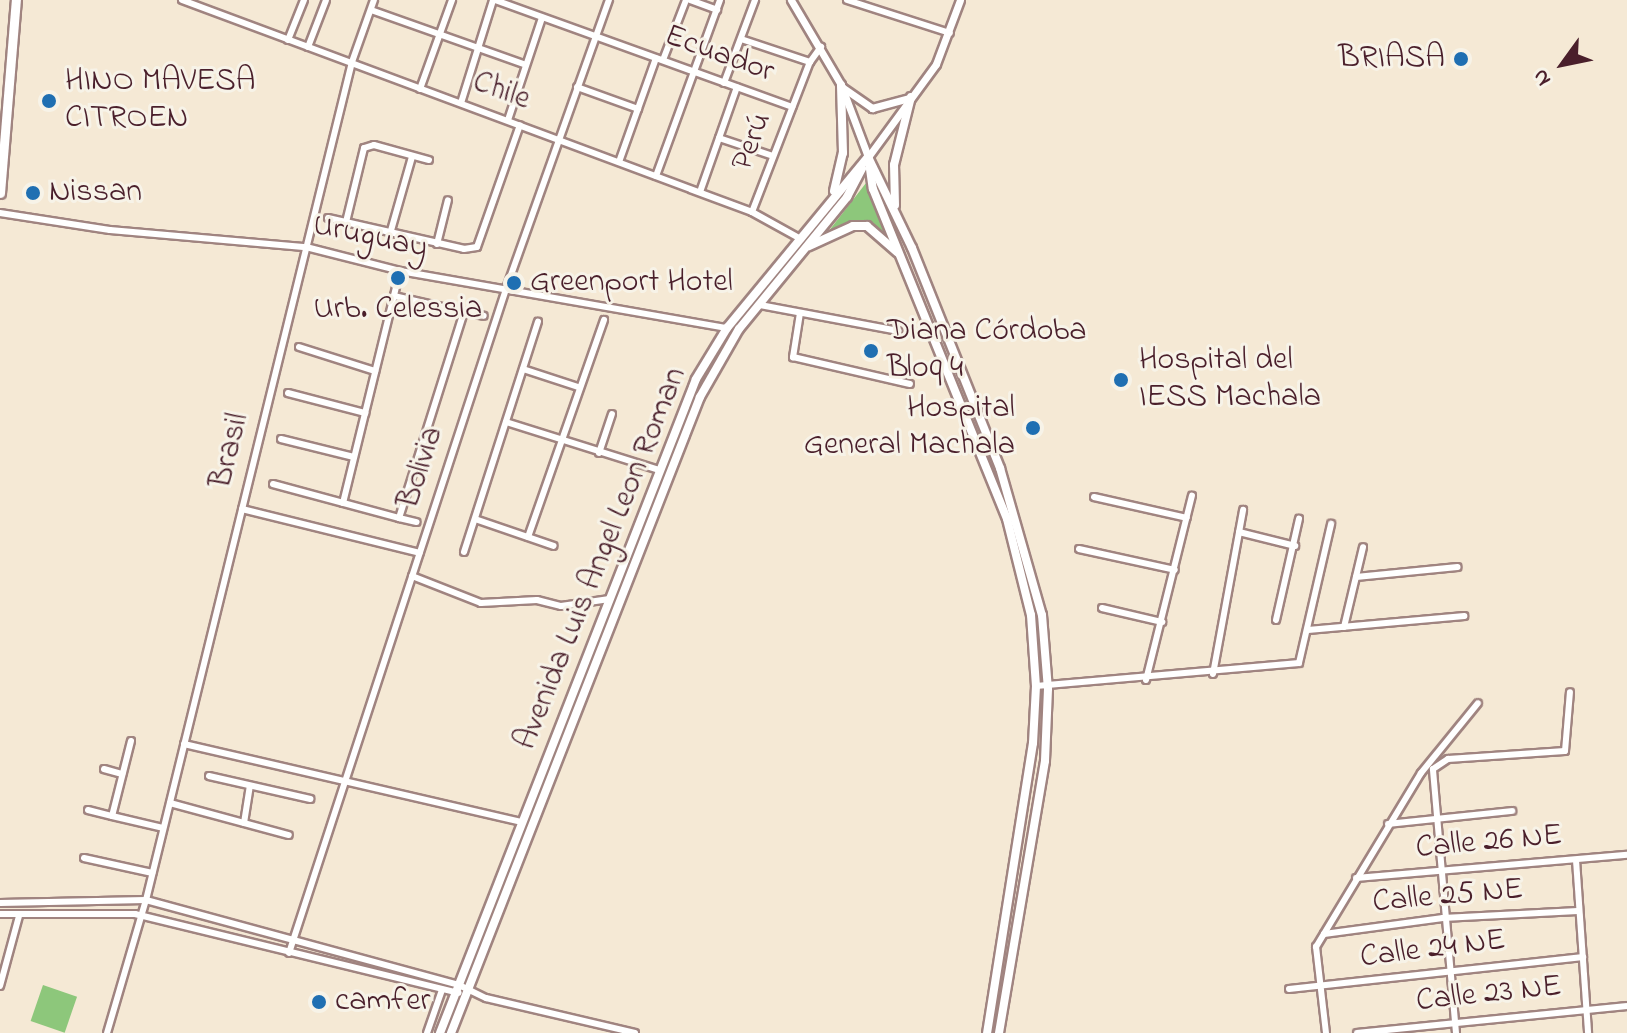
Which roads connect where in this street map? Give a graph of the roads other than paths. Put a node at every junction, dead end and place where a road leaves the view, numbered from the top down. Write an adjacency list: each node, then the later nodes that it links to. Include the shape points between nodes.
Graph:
1 (16, 0): 55 (main road)
2 (182, 0): 17 (street, Chile)
3 (207, 0): 17 (street)
4 (304, 0): 26 (street)
5 (326, 0): 27 (street)
6 (374, 0): 18 (street, Brasil)
7 (452, 0): 23 (street)
8 (494, 0): 20 (street, Ecuador); 29 (street)
9 (530, 0): 20 (street)
10 (609, 0): 24 (street, Bolivia)
11 (688, 0): 19 (street); 30 (street)
12 (720, 0): 19 (street)
13 (755, 0): 25 (street)
14 (791, 0): 28 (street)
15 (847, 0): 22 (street)
16 (960, 0): 22 (street)
17 (203, 8): 26 (street, Chile)
18 (371, 10): 23 (street); 31 (street, Brasil)
19 (717, 10): 34 (street)
20 (526, 11): 21 (street, Ecuador)
21 (542, 18): 24 (street, Ecuador); 33 (street)
22 (950, 33): 40 (street, via 936,64)
23 (439, 34): 29 (street); 39 (street)
24 (595, 36): 30 (street, Ecuador); 37 (street, Bolivia)
25 (741, 39): 32 (street); 35 (street)
26 (288, 40): 27 (street, Chile)
27 (308, 47): 31 (street, Chile)
28 (821, 47): 32 (street, Perú); 36 (street)
29 (479, 48): 33 (street); 41 (street)
30 (660, 59): 34 (street, Ecuador); 43 (street)
31 (352, 62): 39 (street, Chile); 66 (street, Brasil)
32 (810, 62): 42 (street, Perú)
33 (526, 65): 44 (street)
34 (695, 73): 35 (street, Ecuador); 53 (street)
35 (724, 83): 38 (street, Ecuador)
36 (841, 85): 40 (street, via 872,108); 50 (street); 56 (main road, via 843,153)
37 (577, 87): 43 (street); 46 (street, Bolivia)
38 (737, 87): 42 (street, Ecuador); 47 (street)
39 (420, 89): 41 (street, Chile)
40 (911, 97): 50 (street); 60 (main road, via 894,165)
41 (461, 103): 44 (street, Chile)
42 (792, 107): 48 (street, Perú)
43 (638, 109): 52 (street)
44 (508, 120): 45 (street, Chile)
45 (520, 125): 46 (street, Chile); 65 (street, via 482,242 470,249)
46 (557, 138): 52 (street, Chile); 70 (street, Bolivia)
47 (719, 138): 48 (street); 54 (street)
48 (773, 156): 58 (street, Perú)
49 (412, 157): 51 (street); 62 (street, via 374,145 364,148); 63 (street)
50 (868, 157): 56 (main road, Avenida Luis Angel Leon Roman); 60 (main road); 67 (main road, Avenida Luis Angel Leon Roman, via 847,197); 68 (main road, via 873,189)
51 (429, 160)
52 (619, 162): 53 (street, Chile)
53 (656, 176): 54 (street, Chile)
54 (700, 192): 58 (street, Chile)
55 (0, 193)
56 (833, 196): 64 (main road, Avenida Luis Angel Leon Roman)
57 (448, 200): 65 (street)
58 (752, 212): 64 (street, Chile)
59 (0, 213): 66 (street, Uruguay, via 110,230)
60 (897, 214): 133 (main road, via 1017,515 1042,615)
61 (328, 218): 62 (street)
62 (346, 222): 63 (street)
63 (390, 234): 65 (street)
64 (801, 239): 78 (main road, Avenida Luis Angel Leon Roman)
65 (437, 244)
66 (306, 247): 69 (street, Uruguay); 98 (street, Brasil)
67 (808, 247): 68 (main road, via 853,226 867,226); 72 (main road, Avenida Luis Angel Leon Roman)
68 (900, 255): 132 (main road, via 1007,519 1031,615)
69 (400, 271): 70 (street, Uruguay); 71 (street)
70 (506, 289): 78 (street, Uruguay); 114 (street, Bolivia)
71 (394, 296): 73 (street); 82 (street)
72 (760, 305): 74 (street); 119 (main road, Avenida Luis Angel Leon Roman, via 739,329 700,397)
73 (464, 312): 75 (street); 100 (street)
74 (800, 313): 79 (street); 83 (street, via 793,357)
75 (484, 316)
76 (604, 320): 84 (street)
77 (538, 322): 81 (street)
78 (727, 328): 93 (main road, Avenida Luis Angel Leon Roman, via 684,404)
79 (899, 331)
80 (299, 347): 82 (street)
81 (523, 369): 84 (street); 88 (street)
82 (375, 371): 86 (street)
83 (910, 384)
84 (578, 387): 90 (street)
85 (288, 393): 86 (street)
86 (365, 413): 92 (street)
87 (612, 414): 91 (street)
88 (506, 422): 90 (street); 102 (street)
89 (281, 439): 92 (street)
90 (560, 439): 91 (street); 107 (street)
91 (599, 453): 93 (street)
92 (354, 457): 97 (street)
93 (659, 470): 112 (main road, Avenida Luis Angel Leon Roman)
94 (273, 484): 97 (street)
95 (1192, 496): 101 (street)
96 (1094, 497): 101 (street)
97 (343, 503): 100 (street)
98 (242, 509): 114 (street); 137 (street, Brasil)
99 (1243, 510): 106 (street)
100 (399, 518): 104 (street)
101 (1187, 518): 116 (street)
102 (475, 519): 107 (street); 113 (street)
103 (1299, 519): 109 (street)
104 (417, 522)
105 (1331, 524): 128 (street)
106 (1239, 532): 109 (street); 130 (street)
107 (528, 537): 108 (street)
108 (554, 546)
109 (1295, 546): 125 (street)
110 (1363, 547): 118 (street)
111 (1079, 549): 116 (street)
112 (628, 550): 119 (main road, via 620,584); 120 (main road, Avenida Luis Angel Leon Roman)
113 (464, 552)
114 (420, 553): 117 (street, Bolivia)
115 (1458, 567): 118 (street)
116 (1175, 570): 126 (street)
117 (412, 576): 120 (street, via 481,603 537,600 561,606); 141 (street, Bolivia)
118 (1356, 577): 127 (street)
119 (626, 584): 121 (main road, Avenida Luis Angel Leon Roman)
120 (609, 599): 121 (main road); 123 (main road, Avenida Luis Angel Leon Roman)
121 (619, 603): 129 (main road, Avenida Luis Angel Leon Roman)
122 (1102, 608): 126 (street)
123 (603, 614): 129 (main road, via 609,616); 149 (main road, Avenida Luis Angel Leon Roman)
124 (1464, 616): 127 (street)
125 (1276, 620)
126 (1162, 622): 131 (street)
127 (1344, 627): 128 (street)
128 (1308, 630): 130 (street, via 1299,663 1292,667)
129 (596, 662): 177 (main road, Avenida Luis Angel Leon Roman)
130 (1213, 674): 131 (street)
131 (1146, 680): 133 (street)
132 (1036, 686): 133 (street); 186 (main road, via 1033,743)
133 (1048, 689): 187 (main road, via 1045,761)
134 (1570, 692): 148 (street, via 1565,751 1440,761 1433,769)
135 (1478, 703): 151 (street, via 1447,737)
136 (131, 741): 139 (street)
137 (184, 744): 141 (street); 144 (street, Brasil)
138 (104, 769): 139 (street)
139 (122, 774): 147 (street)
140 (209, 776): 142 (street)
141 (346, 778): 149 (street); 168 (street, Bolivia)
142 (250, 786): 143 (street); 150 (street)
143 (310, 799)
144 (170, 803): 150 (street); 152 (street, Brasil)
145 (88, 810): 147 (street)
146 (1512, 811): 148 (street)
147 (112, 816): 152 (street)
148 (1435, 820): 151 (street); 157 (street)
149 (522, 822): 174 (main road, Avenida Luis Angel Leon Roman)
150 (244, 823): 153 (street)
151 (1388, 824): 159 (street)
152 (163, 828): 158 (street, Brasil)
153 (289, 835)
154 (1627, 855): 156 (street, Calle 26 NE)
155 (84, 858): 158 (street)
156 (1576, 860): 157 (street, Calle 26 NE); 162 (street)
157 (1442, 872): 159 (street, Calle 26 NE); 166 (street)
158 (152, 873): 160 (street, Brasil)
159 (1356, 878): 167 (street)
160 (146, 900): 161 (street); 164 (street, Brasil); 168 (street)
161 (0, 903)
162 (1578, 911): 166 (street, Calle 25 NE); 170 (street)
163 (0, 914): 165 (street)
164 (141, 915): 165 (street); 169 (street); 181 (street, Brasil)
165 (19, 916): 172 (street)
166 (1443, 918): 167 (street, Calle 25 NE); 171 (street)
167 (1324, 934): 173 (street, via 1316,947)
168 (293, 940): 169 (street, Bolivia); 174 (street)
169 (289, 953): 176 (street)
170 (1583, 957): 171 (street, Calle 24 NE); 179 (street)
171 (1451, 970): 173 (street, Calle 24 NE); 180 (street)
172 (0, 986)
173 (1319, 986): 175 (street, Calle 24 NE); 188 (street)
174 (457, 989): 176 (street); 177 (street); 183 (main road, Avenida Luis Angel Leon Roman)
175 (1289, 989)
176 (442, 990): 182 (street)
177 (469, 992): 184 (main road, Avenida Luis Angel Leon Roman); 185 (street)
178 (1627, 1006): 179 (street, Calle 23 NE)
179 (1585, 1010): 180 (street, Calle 23 NE); 191 (street)
180 (1455, 1023): 189 (street, Calle 23 NE); 190 (street)
181 (108, 1033)
182 (427, 1033)
183 (440, 1033)
184 (451, 1033)
185 (635, 1033)
186 (987, 1033)
187 (999, 1033)
188 (1326, 1033)
189 (1357, 1033)
190 (1456, 1033)
191 (1588, 1033)

